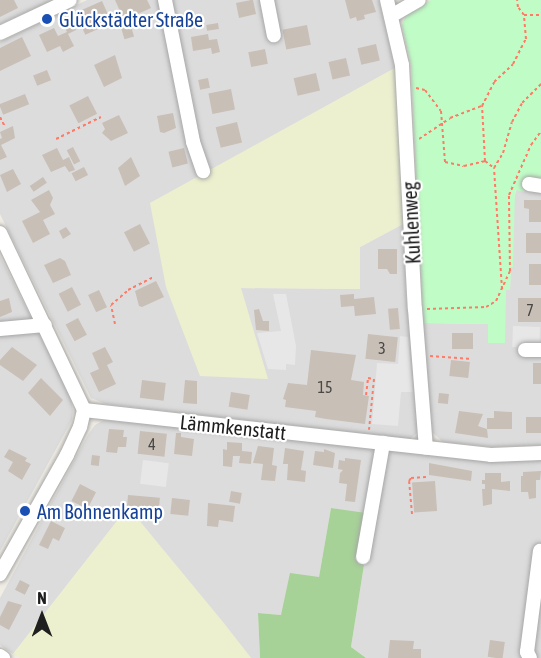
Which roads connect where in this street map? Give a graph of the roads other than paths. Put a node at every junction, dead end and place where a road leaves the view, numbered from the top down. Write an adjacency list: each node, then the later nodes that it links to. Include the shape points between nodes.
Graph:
1 (70, 0): 7 (street)
2 (165, 0): 9 (street, via 193,142)
3 (267, 0): 8 (street)
4 (387, 0): 6 (street, Kuhlenweg)
5 (419, 0): 6 (street)
6 (391, 16): 17 (street, Kuhlenweg, via 404,85)
7 (0, 33)
8 (274, 35)
9 (203, 171)
10 (0, 233): 11 (street)
11 (45, 325): 12 (street); 15 (street)
12 (0, 330)
13 (525, 350): 14 (street)
14 (541, 350)
15 (84, 410): 16 (street, Lämmkenstatt); 21 (street, via 67,455)
16 (383, 443): 17 (street, Lämmkenstatt); 20 (street)
17 (426, 448): 18 (street, Lämmkenstatt, via 491,455)
18 (541, 453)
19 (540, 551): 22 (street)
20 (363, 557)
21 (0, 574)
22 (528, 655)

